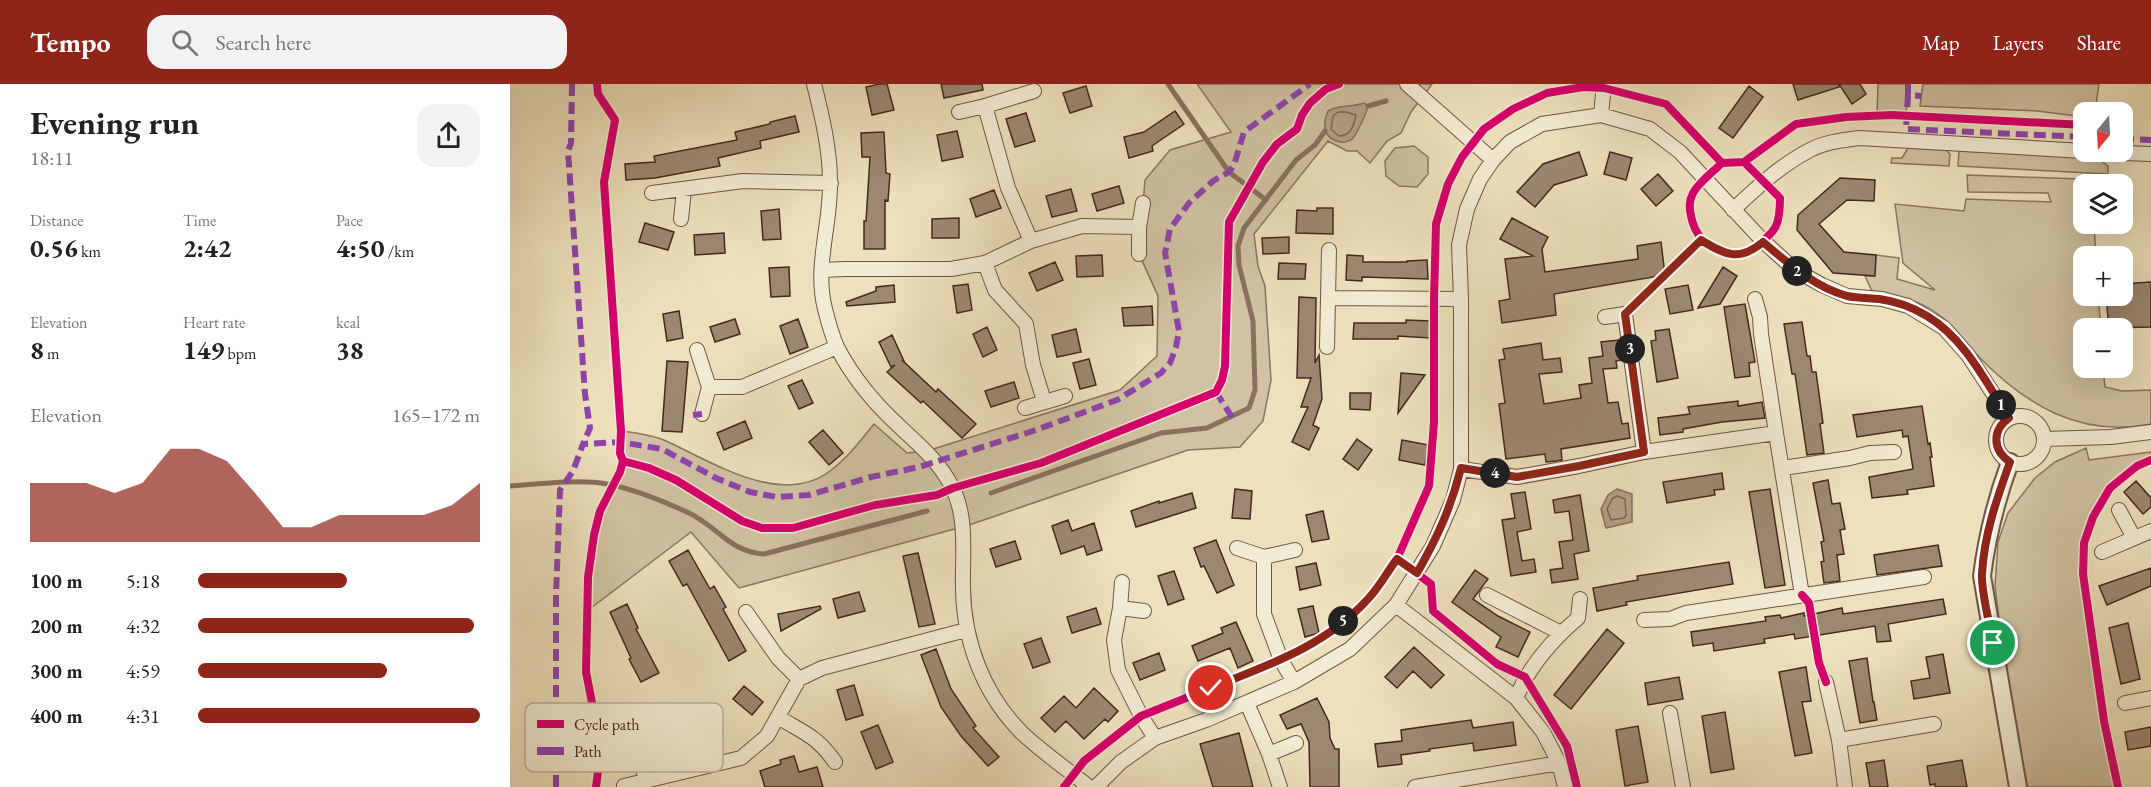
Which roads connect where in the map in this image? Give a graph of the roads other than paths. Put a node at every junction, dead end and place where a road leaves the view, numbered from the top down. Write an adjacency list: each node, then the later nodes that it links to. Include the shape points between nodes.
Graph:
1 (814, 84): 12 (street)
2 (1407, 84): 11 (street)
3 (1604, 84): 7 (street)
4 (1034, 91): 5 (street)
5 (985, 106): 6 (street); 19 (street, via 1008,188)
6 (959, 112)
7 (1601, 115): 11 (street, via 1542,124 1510,142); 16 (street, via 1650,129 1680,152)
8 (2073, 150): 16 (street, via 1859,138 1836,141 1810,150 1762,182)
9 (2133, 153): 10 (street)
10 (2151, 154)
11 (1493, 160): 25 (street, via 1467,209 1459,245)
12 (831, 183): 13 (street, via 743,180); 23 (street)
13 (684, 190): 14 (street); 17 (street)
14 (652, 193)
15 (1143, 203): 18 (street)
16 (1733, 210): 36 (street, via 1795,270 1847,296 1908,306 1944,328 1968,355)
17 (681, 219)
18 (1139, 227): 19 (street, via 1082,226); 21 (street)
19 (1031, 241): 22 (street)
20 (1329, 250): 24 (street)
21 (1139, 254)
22 (985, 263): 23 (street, via 951,269); 33 (street, via 995,290 1026,324)
23 (822, 270): 28 (street, via 824,306)
24 (1328, 298): 25 (street); 29 (street)
25 (1461, 299): 43 (street)
26 (1755, 299): 38 (street)
27 (1605, 317): 40 (street, via 1625,314)
28 (837, 347): 31 (street, via 741,387); 62 (street, via 866,391 927,451 953,488 963,528)
29 (1327, 347)
30 (697, 350): 31 (street)
31 (709, 387): 35 (street)
32 (1065, 396): 33 (street)
33 (1044, 401): 34 (street)
34 (1025, 408)
35 (702, 414)
36 (2009, 418): 39 (street, via 2032,419); 42 (street, via 1998,429 1996,444)
37 (2151, 432): 39 (street)
38 (1776, 433): 40 (street); 44 (street)
39 (2044, 439): 42 (street, via 2033,460)
40 (1644, 452): 43 (street, via 1517,477)
41 (1894, 452): 44 (street)
42 (2010, 462): 92 (street, via 1996,500 1982,576)
43 (1461, 468): 57 (street, via 1453,500 1433,546)
44 (1783, 468): 55 (street)
45 (2119, 510): 47 (street)
46 (2151, 531): 47 (street)
47 (2134, 538): 50 (street)
48 (1237, 548): 51 (street)
49 (1295, 550): 51 (street)
50 (2102, 552)
51 (1264, 557): 65 (street, via 1264,614 1281,660)
52 (1924, 577): 55 (street)
53 (1122, 582): 58 (street)
54 (1487, 595): 63 (street)
55 (1802, 595): 61 (street, via 1670,619)
56 (1580, 599): 63 (street, via 1578,618)
57 (1396, 605): 65 (street, via 1350,649); 67 (street)
58 (1120, 608): 59 (street); 74 (street, via 1114,640 1118,670)
59 (1144, 611)
60 (746, 612): 64 (street, via 778,658)
61 (1644, 620)
62 (966, 630): 64 (street, via 822,668); 85 (street, via 989,690 1022,732)
63 (1561, 633): 67 (street, via 1525,677)
64 (799, 679): 72 (street)
65 (1294, 682): 69 (street)
66 (1826, 682): 75 (street)
67 (1516, 698): 80 (street, via 1543,732)
68 (2151, 698): 70 (street)
69 (1247, 703): 74 (street); 77 (street)
70 (2125, 703)
71 (1670, 712): 90 (street)
72 (778, 717): 78 (street, via 767,736 741,758); 79 (street, via 824,746)
73 (1934, 724): 75 (street)
74 (1155, 738): 86 (street, via 1121,762)
75 (1839, 740): 91 (street)
76 (1296, 743): 77 (street)
77 (1269, 754): 87 (street)
78 (723, 762)
79 (835, 762)
80 (1559, 763): 88 (street); 89 (street)
81 (644, 772): 83 (street)
82 (681, 772): 83 (street)
83 (646, 780): 84 (street)
84 (624, 786)
85 (1089, 787)
86 (1096, 787)
87 (1280, 787)
88 (1415, 787)
89 (1565, 787)
90 (1683, 787)
91 (1845, 787)
92 (2018, 787)

